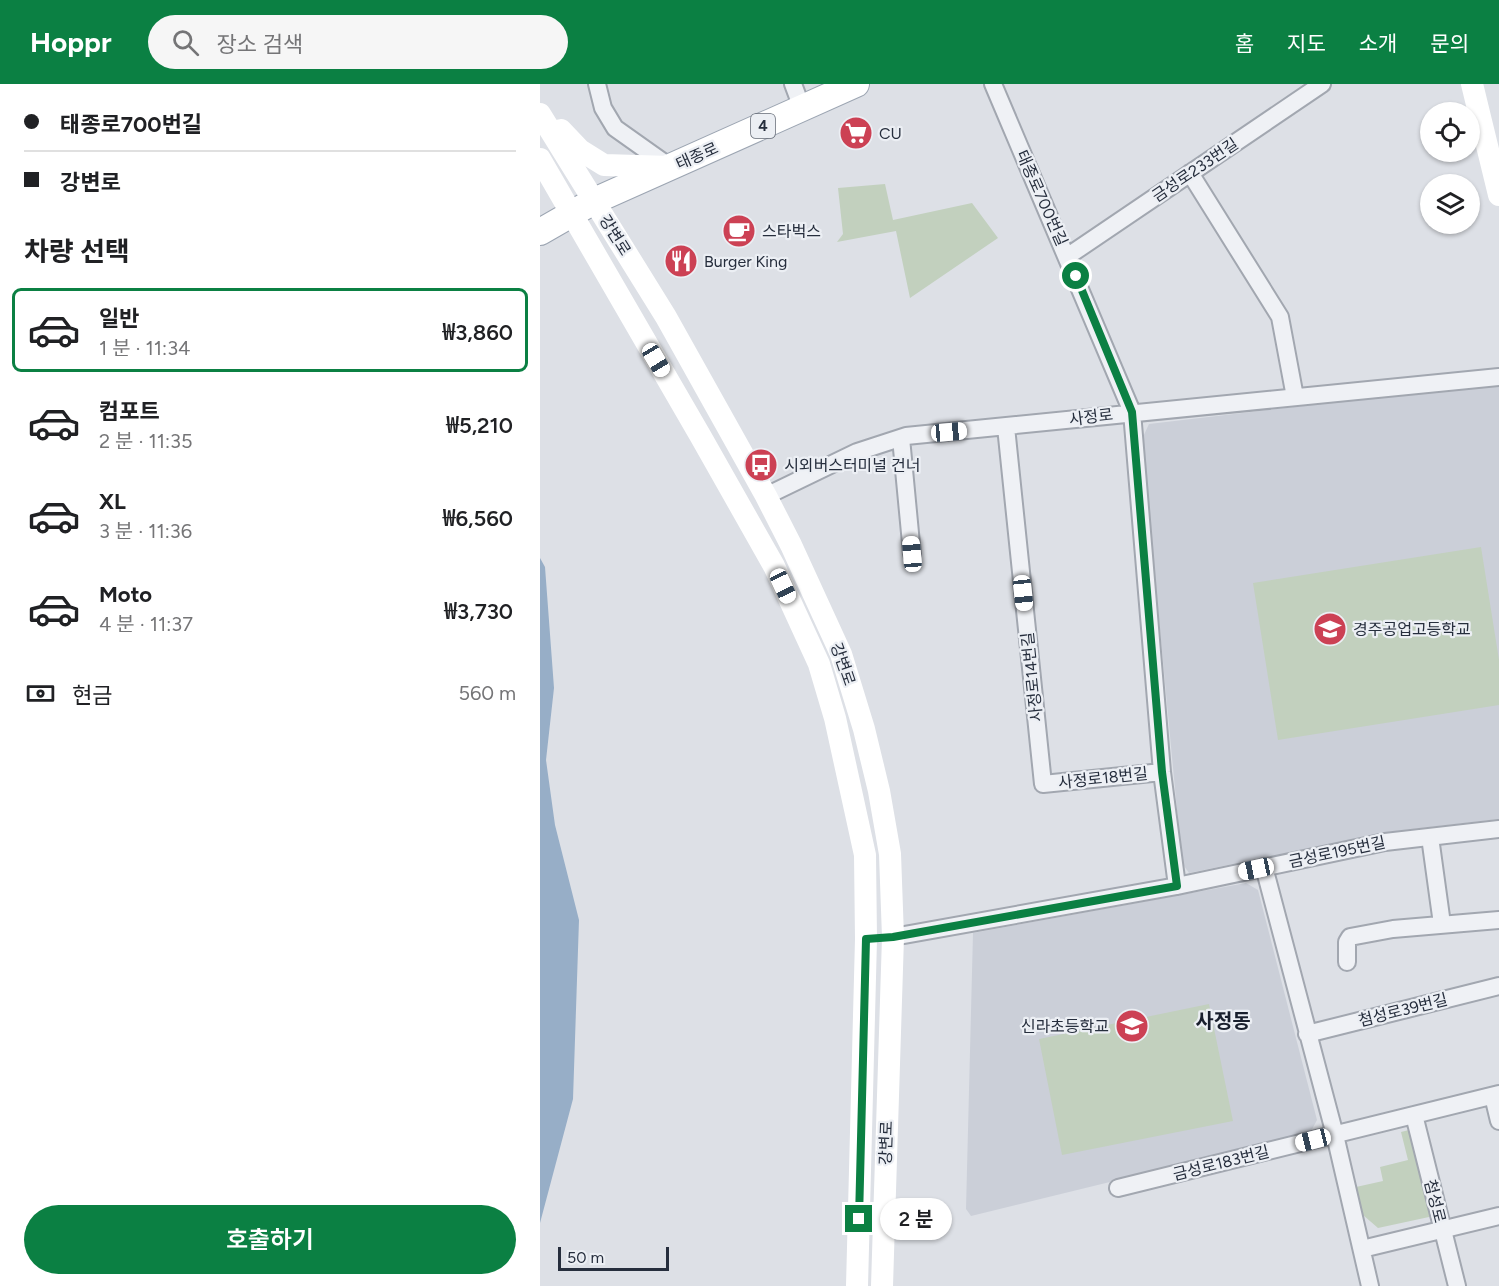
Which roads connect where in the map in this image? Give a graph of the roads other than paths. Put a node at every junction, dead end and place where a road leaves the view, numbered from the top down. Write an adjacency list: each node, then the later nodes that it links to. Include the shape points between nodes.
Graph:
1 (597, 84): 14 (street, via 603,108 615,128)
2 (793, 84): 10 (street)
3 (856, 84): 10 (main road, 태종로 / 4)
4 (993, 84): 19 (street, 태종로700번길)
5 (1322, 84): 8 (street, 금성로233번길)
6 (1473, 84): 16 (street)
7 (1484, 84): 12 (street)
8 (1297, 91): 15 (street, 금성로233번길)
9 (540, 107): 14 (street, via 580,150 604,165)
10 (802, 108): 14 (main road, 태종로 / 4)
11 (540, 114): 17 (street, 강변로)
12 (1499, 145)
13 (540, 159): 17 (street, 강변로)
14 (670, 167): 17 (main road, 태종로 / 4)
15 (1190, 173): 19 (street, 금성로233번길); 21 (street, via 1280,317)
16 (1499, 195)
17 (584, 208): 18 (main road, 태종로 / 4); 25 (street, 강변로, via 666,317); 28 (street, 강변로, via 774,566)
18 (545, 229)
19 (1068, 256): 22 (street, 태종로700번길)
20 (1499, 376): 21 (street, 사정로)
21 (1295, 397): 22 (street, 사정로)
22 (1132, 412): 23 (street, 사정로); 29 (street, 사정로18번길)
23 (1006, 427): 24 (street, 사정로); 30 (street, 사정로14번길)
24 (901, 438): 25 (street, 사정로, via 857,452); 26 (street)
25 (766, 496): 27 (street, 강변로)
26 (912, 554)
27 (841, 654): 28 (street); 37 (street, 강변로, via 881,801 890,854)
28 (819, 664): 38 (street, 강변로, via 865,855)
29 (1162, 772): 30 (street, 사정로18번길); 34 (street, 사정로18번길)
30 (1043, 784)
31 (1499, 829): 32 (street, 금성로195번길)
32 (1430, 837): 33 (street, 금성로195번길, via 1385,842); 36 (street)
33 (1264, 867): 34 (street, 금성로195번길); 41 (street)
34 (1177, 886): 37 (street, 금성로195번길)
35 (1499, 920): 36 (street)
36 (1442, 924): 39 (street, via 1350,937)
37 (893, 937): 38 (street); 51 (street, 강변로)
38 (866, 939): 50 (street, 강변로)
39 (1347, 962)
40 (1499, 986): 41 (street, 첨성로39번길)
41 (1307, 1034): 45 (street)
42 (1496, 1095): 43 (street, 금성로183번길); 44 (street)
43 (1414, 1115): 45 (street, 금성로183번길); 48 (street, 첨성로)
44 (1499, 1121)
45 (1335, 1135): 46 (street, 금성로183번길); 49 (street)
46 (1118, 1188)
47 (1499, 1215): 48 (street)
48 (1443, 1231): 49 (street); 53 (street, 첨성로)
49 (1362, 1249): 52 (street)
50 (857, 1286)
51 (882, 1286)
52 (1370, 1286)
53 (1457, 1286)

